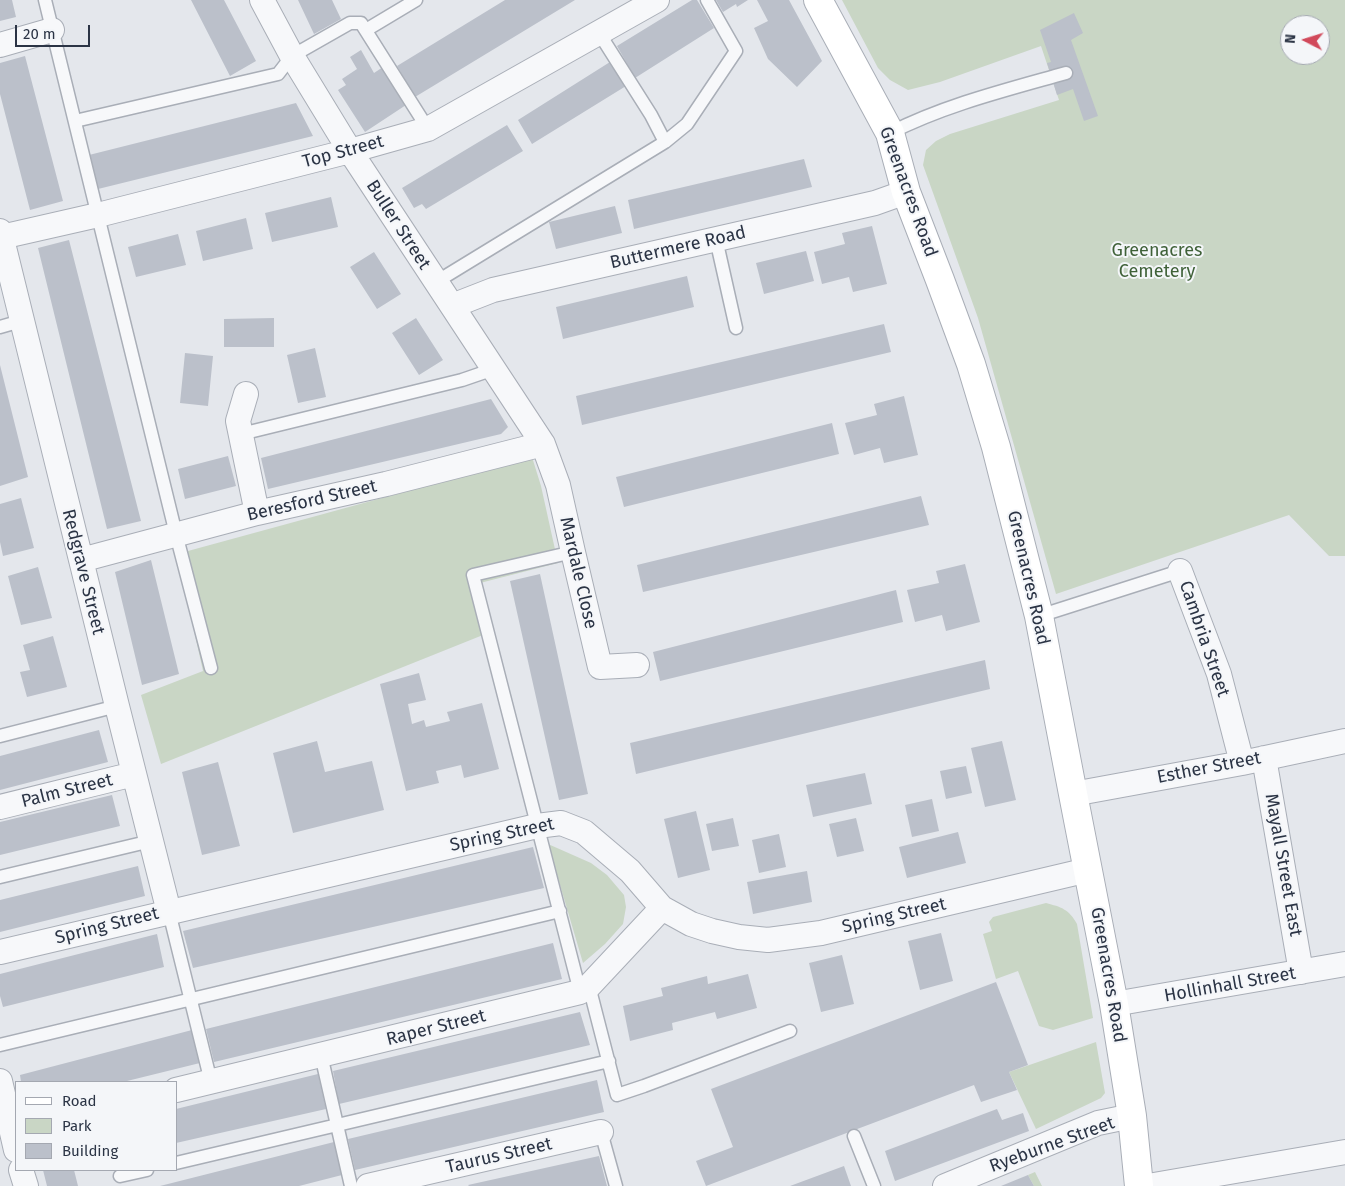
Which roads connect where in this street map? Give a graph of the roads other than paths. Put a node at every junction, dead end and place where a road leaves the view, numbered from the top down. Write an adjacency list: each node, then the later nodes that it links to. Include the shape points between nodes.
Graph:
1 (45, 0): 7 (lane)
2 (262, 0): 11 (street, Buller Street)
3 (416, 0): 8 (lane)
4 (657, 0): 9 (street, Top Street)
5 (708, 0): 16 (lane, via 736,51 686,124)
6 (818, 0): 15 (street, Greenacres Road)
7 (52, 30): 10 (street); 13 (lane)
8 (366, 30): 11 (lane, via 362,23 350,23); 14 (lane)
9 (599, 33): 14 (street, Top Street); 16 (lane)
10 (0, 45)
11 (292, 56): 13 (lane, via 278,74); 17 (street, Buller Street)
12 (1066, 73): 15 (lane, via 968,101)
13 (75, 121): 19 (lane)
14 (428, 129): 17 (street, Top Street)
15 (890, 133): 18 (street, Greenacres Road)
16 (665, 142): 22 (lane)
17 (350, 151): 19 (street, Top Street); 22 (street, Buller Street)
18 (906, 192): 21 (street, Buttermere Road, via 875,203); 35 (street, Greenacres Road, via 971,364)
19 (98, 215): 20 (street, Top Street); 31 (lane)
20 (1, 234): 24 (street, Redgrave Street)
21 (716, 239): 23 (street, Buttermere Road, via 492,290); 25 (lane)
22 (436, 282): 23 (street, Buller Street)
23 (452, 306): 26 (street, Buller Street)
24 (11, 324): 33 (street, Redgrave Street)
25 (736, 328)
26 (494, 370): 28 (lane); 29 (street, Buller Street)
27 (246, 394): 28 (street, via 238,421)
28 (241, 434): 30 (street)
29 (543, 444): 30 (street, Beresford Street); 32 (street, Mardale Close, via 558,485)
30 (257, 513): 31 (street, Beresford Street)
31 (176, 534): 33 (street, Beresford Street); 37 (lane)
32 (573, 552): 36 (street, Mardale Close, via 600,667); 45 (lane, via 473,574)
33 (80, 560): 38 (street, Redgrave Street)
34 (1180, 571): 35 (lane, Cambria Street); 41 (street, Cambria Street)
35 (1040, 616): 43 (street, Greenacres Road)
36 (637, 665)
37 (211, 668)
38 (117, 706): 39 (lane); 42 (street, Redgrave Street)
39 (0, 736)
40 (1345, 741): 41 (street, Esther Street)
41 (1253, 760): 43 (street, Esther Street); 54 (street, Mayall Street East)
42 (134, 774): 44 (street, Palm Street); 46 (street, Redgrave Street)
43 (1073, 794): 47 (street, Greenacres Road)
44 (0, 808)
45 (537, 826): 49 (street, Spring Street, via 562,822 584,832 630,871); 50 (lane); 51 (street, Spring Street)
46 (151, 841): 48 (lane); 51 (street, Redgrave Street)
47 (1088, 870): 49 (street, Spring Street, via 821,933 768,940 712,931); 57 (street, Greenacres Road)
48 (0, 877)
49 (662, 908): 55 (street)
50 (560, 911): 55 (lane); 56 (lane)
51 (169, 912): 52 (street, Spring Street); 56 (lane)
52 (0, 952)
53 (1345, 964): 54 (street, Hollinhall Street)
54 (1301, 972): 57 (street, Hollinhall Street)
55 (585, 989): 60 (street, Raper Street); 61 (lane)
56 (190, 1000): 59 (lane); 63 (lane)
57 (1114, 1004): 65 (street, Greenacres Road)
58 (790, 1031): 61 (lane, via 617,1095)
59 (0, 1045)
60 (321, 1055): 63 (street, Raper Street); 66 (lane)
61 (609, 1061): 66 (lane)
62 (0, 1081): 69 (street)
63 (211, 1082): 64 (street, Raper Street)
64 (178, 1090)
65 (1132, 1116): 81 (street, Ryeburne Street, via 1098,1124); 82 (street, Greenacres Road)
66 (338, 1125): 71 (lane); 77 (lane)
67 (601, 1132): 78 (street, Taurus Street, via 439,1174); 79 (lane)
68 (854, 1136): 80 (lane)
69 (15, 1137)
70 (1345, 1152): 74 (street)
71 (178, 1163)
72 (21, 1171): 76 (street)
73 (143, 1171): 75 (lane)
74 (1257, 1176): 83 (street)
75 (120, 1177)
76 (26, 1186)
77 (352, 1186)
78 (368, 1186)
79 (616, 1186)
80 (874, 1186)
81 (944, 1186)
82 (1139, 1186)
83 (1148, 1186)

